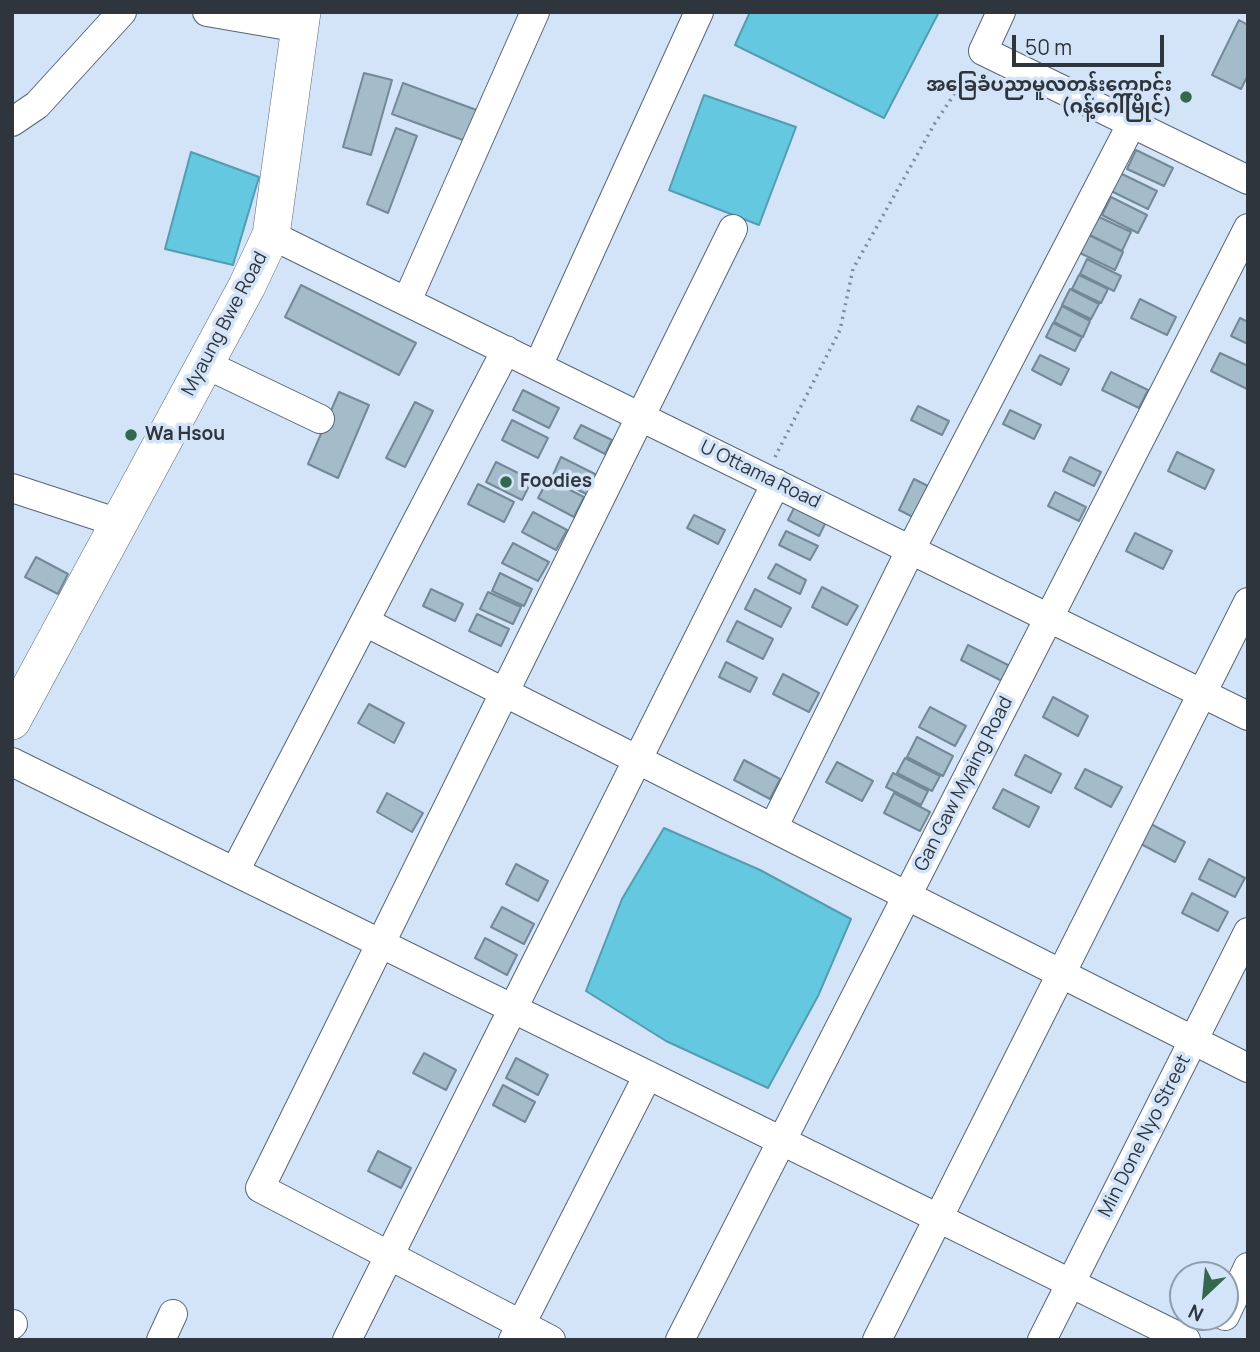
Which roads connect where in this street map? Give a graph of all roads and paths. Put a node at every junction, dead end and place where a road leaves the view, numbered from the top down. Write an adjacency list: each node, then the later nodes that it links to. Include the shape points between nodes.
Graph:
1 (122, 12): 8 (street, via 37,105)
2 (207, 12): 6 (street)
3 (535, 12): 14 (street)
4 (699, 12): 17 (street)
5 (1001, 12): 7 (street)
6 (301, 20): 13 (main road, Myaung Bwe Road)
7 (983, 51): 9 (street); 20 (path, via 935,123 853,270 840,330)
8 (12, 122)
9 (1132, 122): 10 (street); 23 (street)
10 (1248, 180)
11 (1248, 228): 25 (street, Gan Gaw Myaing Road)
12 (733, 229): 18 (street)
13 (271, 235): 14 (street, U Ottama Road); 16 (main road, Myaung Bwe Road)
14 (407, 301): 15 (street, U Ottama Road)
15 (506, 350): 17 (street, U Ottama Road); 26 (street)
16 (205, 364): 19 (street); 22 (main road, Myaung Bwe Road)
17 (538, 366): 18 (street, U Ottama Road)
18 (640, 416): 20 (street, U Ottama Road); 27 (street)
19 (320, 419)
20 (771, 480): 23 (street, U Ottama Road); 31 (street)
21 (12, 488): 22 (street)
22 (119, 523): 30 (main road, Myaung Bwe Road)
23 (911, 550): 25 (street, U Ottama Road); 33 (street)
24 (1248, 603): 28 (street)
25 (1049, 618): 28 (street, U Ottama Road); 35 (street, Gan Gaw Myaing Road)
26 (365, 622): 27 (street); 34 (street)
27 (505, 692): 31 (street); 37 (street)
28 (1202, 693): 29 (street, U Ottama Road); 38 (street)
29 (1248, 716)
30 (12, 721)
31 (638, 760): 33 (street); 39 (street)
32 (12, 762): 34 (street)
33 (773, 828): 35 (street)
34 (235, 871): 37 (street)
35 (907, 896): 38 (street); 43 (street, Gan Gaw Myaing Road)
36 (1248, 932): 40 (street, Min Done Nyo Street)
37 (381, 943): 39 (street); 45 (street, via 260,1188)
38 (1061, 974): 40 (street); 44 (street)
39 (513, 1008): 42 (street); 45 (street)
40 (1193, 1041): 41 (street); 47 (street, Min Done Nyo Street)
41 (1248, 1068)
42 (648, 1075): 43 (street); 50 (street)
43 (782, 1140): 44 (street); 54 (street, Gan Gaw Myaing Road)
44 (938, 1218): 47 (street); 55 (street)
45 (389, 1255): 50 (street); 52 (street)
46 (1248, 1268): 48 (street)
47 (1071, 1283): 56 (street, Min Done Nyo Street); 57 (street)
48 (1239, 1287)
49 (173, 1314): 51 (street)
50 (517, 1332): 53 (street)
51 (161, 1340)
52 (347, 1340)
53 (551, 1340)
54 (680, 1340)
55 (877, 1340)
56 (1042, 1340)
57 (1186, 1340)

